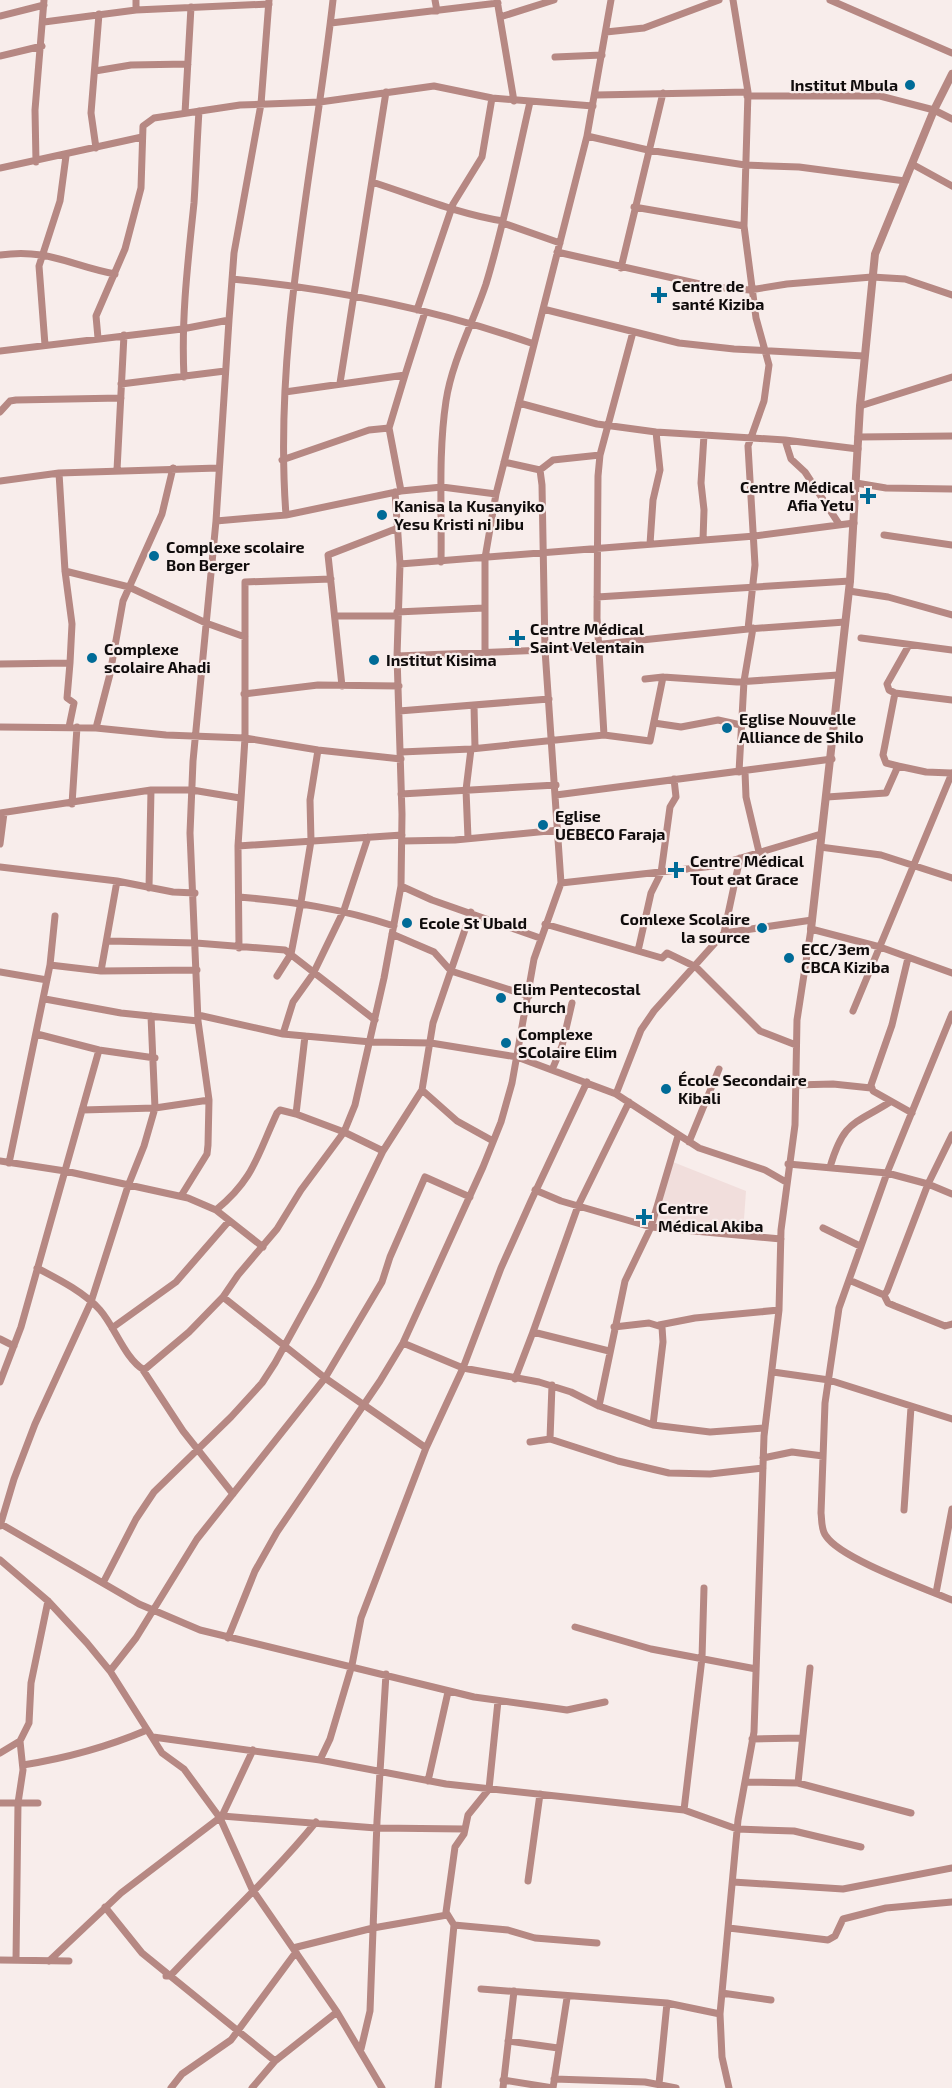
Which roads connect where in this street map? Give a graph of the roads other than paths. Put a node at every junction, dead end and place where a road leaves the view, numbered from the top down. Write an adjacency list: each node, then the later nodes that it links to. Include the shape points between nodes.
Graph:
1 (136, 0): 14 (street)
2 (333, 0): 20 (street)
3 (435, 0): 15 (street)
4 (554, 0): 18 (street)
5 (611, 0): 21 (street)
6 (719, 0): 21 (street, via 645,28)
7 (733, 0): 32 (street)
8 (830, 0): 23 (street)
9 (44, 2): 17 (street); 19 (street)
10 (269, 2): 12 (street); 38 (street)
11 (497, 2): 15 (street); 18 (street)
12 (221, 3): 13 (street)
13 (191, 7): 14 (street); 27 (street)
14 (136, 10): 16 (street)
15 (437, 11): 20 (street)
16 (99, 14): 19 (street); 28 (street)
17 (0, 16)
18 (500, 17): 35 (street)
19 (44, 22): 22 (street)
20 (331, 23): 36 (street)
21 (606, 32): 24 (street)
22 (42, 46): 25 (street); 49 (street, via 35,110)
23 (952, 53)
24 (602, 55): 26 (street); 33 (street)
25 (0, 56)
26 (555, 57)
27 (188, 64): 28 (street, via 124,65); 42 (street)
28 (95, 71): 46 (street, via 91,113)
29 (952, 74): 40 (street)
30 (386, 92): 34 (street, via 434,86); 36 (street); 54 (street)
31 (663, 93): 32 (street); 33 (street); 47 (street)
32 (747, 94): 40 (street, via 880,96); 51 (street)
33 (596, 95): 39 (street)
34 (492, 98): 35 (street); 57 (street, via 482,157)
35 (514, 101): 37 (street)
36 (320, 102): 38 (street); 68 (street)
37 (530, 102): 39 (street); 58 (street)
38 (261, 104): 41 (street); 67 (street)
39 (593, 106): 44 (street)
40 (933, 110): 43 (street); 50 (street)
41 (199, 111): 42 (street); 77 (street)
42 (185, 113): 45 (street, via 146,122)
43 (952, 119)
44 (587, 136): 47 (street); 60 (street)
45 (142, 137): 46 (street); 65 (street, via 141,188)
46 (96, 148): 48 (street)
47 (648, 150): 51 (street); 56 (street)
48 (66, 156): 49 (street); 62 (street, via 60,201)
49 (36, 162): 52 (street)
50 (912, 164): 53 (street); 55 (street)
51 (746, 165): 53 (street, via 799,167); 59 (street)
52 (0, 168)
53 (905, 181): 66 (street, via 878,243)
54 (372, 182): 57 (street); 71 (street)
55 (952, 186)
56 (634, 207): 59 (street); 64 (street)
57 (451, 211): 58 (street); 73 (street)
58 (503, 222): 60 (street); 76 (street)
59 (744, 226): 69 (street)
60 (560, 243): 61 (street)
61 (557, 252): 64 (street); 72 (street)
62 (41, 253): 63 (street); 65 (street); 82 (street, via 39,279)
63 (0, 255)
64 (621, 268): 69 (street, via 686,283)
65 (115, 274): 80 (street, via 96,316)
66 (872, 277): 69 (street); 70 (street, via 905,279); 85 (street)
67 (232, 279): 68 (street); 75 (street)
68 (295, 285): 71 (street); 92 (street)
69 (750, 290): 84 (street)
70 (952, 295)
71 (354, 297): 73 (street); 90 (street)
72 (543, 309): 78 (street); 81 (street)
73 (417, 310): 74 (street)
74 (425, 312): 76 (street); 87 (street)
75 (229, 320): 77 (street); 86 (street)
76 (472, 322): 81 (street); 116 (street, via 446,401)
77 (182, 329): 79 (street); 88 (street)
78 (633, 332): 84 (street, via 680,343); 97 (street)
79 (124, 335): 80 (street); 91 (street)
80 (98, 338): 82 (street)
81 (534, 344): 94 (street)
82 (45, 345): 83 (street)
83 (0, 351)
84 (765, 351): 85 (street); 103 (street, via 768,385)
85 (864, 356): 95 (street)
86 (225, 371): 88 (street); 110 (street)
87 (405, 375): 90 (street); 98 (street)
88 (184, 377): 91 (street)
89 (952, 377): 95 (street)
90 (340, 382): 92 (street)
91 (121, 384): 93 (street)
92 (285, 392): 107 (street)
93 (121, 399): 96 (street, via 16,400); 111 (street)
94 (519, 403): 97 (street); 108 (street)
95 (860, 406): 102 (street)
96 (0, 412)
97 (608, 426): 99 (street); 106 (street)
98 (389, 428): 107 (street, via 369,430); 118 (street)
99 (656, 432): 100 (street); 128 (street, via 660,470)
100 (704, 435): 103 (street); 127 (street)
101 (952, 436): 102 (street)
102 (858, 437): 105 (street)
103 (749, 438): 104 (street); 126 (street)
104 (785, 440): 105 (street); 123 (street, via 790,459 805,472)
105 (858, 449): 115 (street)
106 (600, 455): 112 (street, via 553,460); 130 (street)
107 (282, 460): 120 (street)
108 (504, 462): 112 (street); 119 (street)
109 (173, 468): 110 (street); 111 (street); 138 (street, via 162,514)
110 (219, 468): 121 (street)
111 (117, 470): 113 (street)
112 (540, 470): 131 (street)
113 (59, 473): 114 (street); 135 (street)
114 (0, 481)
115 (856, 483): 117 (street, via 885,488); 122 (street)
116 (442, 486): 118 (street); 119 (street); 133 (street)
117 (952, 489)
118 (398, 491): 120 (street); 124 (street)
119 (496, 494): 132 (street)
120 (286, 515): 121 (street)
121 (216, 521): 147 (street)
122 (854, 523): 123 (street); 137 (street)
123 (839, 524): 126 (street)
124 (398, 528): 134 (street); 136 (street, via 328,555)
125 (884, 535): 129 (street)
126 (755, 536): 127 (street); 139 (street)
127 (703, 540): 128 (street)
128 (650, 544): 130 (street)
129 (952, 545)
130 (596, 548): 131 (street); 141 (street)
131 (545, 552): 132 (street); 153 (street)
132 (485, 558): 133 (street); 142 (street)
133 (441, 562): 134 (street)
134 (400, 564): 143 (street)
135 (65, 571): 138 (street); 157 (street, via 72,624)
136 (331, 579): 145 (street); 149 (street, via 244,582)
137 (850, 581): 139 (street); 140 (street)
138 (129, 587): 147 (street); 175 (street)
139 (752, 587): 141 (street); 148 (street)
140 (849, 591): 144 (street, via 888,597); 146 (street)
141 (597, 597): 151 (street)
142 (484, 608): 143 (street); 155 (street)
143 (397, 614): 145 (street); 156 (street)
144 (952, 615)
145 (336, 616): 163 (street)
146 (845, 622): 148 (street); 159 (street)
147 (206, 623): 149 (street); 177 (street)
148 (750, 629): 151 (street); 162 (street)
149 (245, 637): 166 (street)
150 (861, 638): 152 (street)
151 (598, 645): 153 (street); 176 (street)
152 (909, 645): 154 (street); 165 (street, via 887,684)
153 (545, 650): 155 (street); 167 (street)
154 (952, 650)
155 (484, 651): 156 (street)
156 (397, 656): 164 (street)
157 (70, 663): 158 (street); 174 (street, via 67,698 74,703)
158 (0, 664)
159 (838, 675): 162 (street); 183 (street)
160 (663, 677): 161 (street); 162 (street); 171 (street)
161 (645, 679)
162 (744, 681): 172 (street)
163 (342, 686): 164 (street); 166 (street)
164 (399, 686): 170 (street)
165 (895, 693): 168 (street); 184 (street, via 884,755 886,763)
166 (244, 694): 178 (street)
167 (549, 699): 169 (street); 179 (street)
168 (952, 700)
169 (474, 705): 170 (street); 180 (street)
170 (399, 711): 182 (street)
171 (654, 723): 172 (street, via 681,727 718,720); 176 (street, via 649,742)
172 (741, 725): 185 (street)
173 (0, 727): 174 (street)
174 (73, 727): 175 (street); 196 (street)
175 (96, 728): 177 (street)
176 (604, 735): 179 (street)
177 (196, 736): 178 (street); 190 (street)
178 (245, 738): 181 (street); 195 (street)
179 (553, 741): 180 (street); 188 (street)
180 (473, 749): 182 (street); 191 (street)
181 (318, 750): 182 (street); 203 (street, via 310,800)
182 (401, 755): 192 (street)
183 (832, 759): 185 (street); 194 (street)
184 (898, 766): 186 (street); 194 (street, via 886,793)
185 (742, 772): 187 (street); 207 (street)
186 (952, 773): 209 (street)
187 (674, 779): 193 (street); 211 (street, via 675,797 670,807)
188 (556, 784): 191 (street); 193 (street)
189 (151, 790): 190 (street); 196 (street); 216 (street)
190 (192, 790): 195 (street); 217 (street, via 190,833)
191 (466, 790): 192 (street); 202 (street)
192 (401, 794): 201 (street)
193 (556, 795): 198 (street)
194 (827, 797): 199 (street)
195 (240, 798): 205 (street)
196 (72, 804): 197 (street)
197 (2, 813): 204 (street)
198 (559, 830): 202 (street); 214 (street)
199 (821, 834): 206 (street); 207 (street)
200 (368, 837): 201 (street); 203 (street); 220 (street)
201 (402, 838): 202 (street); 215 (street)
202 (468, 838)
203 (311, 841): 205 (street); 219 (street)
204 (0, 844)
205 (238, 846): 218 (street)
206 (820, 847): 209 (street, via 872,853); 224 (street)
207 (759, 852): 208 (street)
208 (740, 858): 211 (street, via 714,866); 226 (street)
209 (913, 864): 212 (street); 231 (street)
210 (0, 867): 213 (street)
211 (661, 873): 214 (street); 233 (street, via 651,893)
212 (952, 878)
213 (117, 881): 216 (street); 229 (street)
214 (561, 883): 223 (street)
215 (401, 886): 221 (street); 225 (street)
216 (149, 888): 217 (street)
217 (195, 893): 230 (street)
218 (239, 897): 219 (street); 232 (street)
219 (301, 902): 220 (street); 234 (street)
220 (344, 909): 225 (street); 242 (street)
221 (471, 912): 228 (street); 240 (street)
222 (55, 916): 236 (street)
223 (545, 924): 228 (street); 233 (street)
224 (811, 925): 226 (street); 231 (street); 259 (street)
225 (394, 926): 227 (street)
226 (724, 933): 237 (street)
227 (392, 934): 240 (street, via 434,952); 253 (street)
228 (540, 938): 246 (street)
229 (109, 941): 230 (street); 239 (street)
230 (196, 943): 232 (street); 238 (street)
231 (879, 947): 235 (street); 249 (street)
232 (239, 948): 234 (street, via 276,949)
233 (638, 951): 237 (street, via 662,957 667,953)
234 (291, 954): 242 (street); 244 (street)
235 (908, 958): 243 (street); 267 (street)
236 (50, 965): 239 (street); 245 (street)
237 (696, 967): 259 (street, via 760,1031); 269 (street, via 641,1030)
238 (197, 970): 239 (street); 252 (street)
239 (101, 971)
240 (451, 971): 246 (street); 258 (street, via 433,1023)
241 (0, 972): 245 (street)
242 (313, 974): 253 (street); 255 (street, via 292,1002)
243 (952, 974)
244 (277, 976)
245 (47, 980): 247 (street)
246 (529, 996): 261 (street)
247 (45, 999): 251 (street); 254 (street)
248 (572, 1003): 264 (street)
249 (853, 1011)
250 (952, 1014): 275 (street)
251 (151, 1016): 252 (street); 262 (street)
252 (198, 1018): 255 (street); 270 (street)
253 (375, 1020): 257 (street)
254 (37, 1034): 260 (street); 284 (street)
255 (283, 1034): 256 (street)
256 (305, 1036): 257 (street); 276 (street)
257 (371, 1042): 258 (street); 277 (street)
258 (431, 1043): 261 (street); 268 (street)
259 (796, 1045): 266 (street)
260 (99, 1050): 262 (street); 274 (street)
261 (517, 1057): 264 (street); 280 (street)
262 (155, 1058): 273 (street)
263 (718, 1069): 281 (street)
264 (552, 1070): 265 (street)
265 (587, 1082): 269 (street); 292 (street)
266 (795, 1085): 267 (street); 285 (street, via 795,1125)
267 (872, 1088): 272 (street)
268 (422, 1090): 280 (street, via 457,1121); 282 (street)
269 (616, 1094): 271 (street)
270 (209, 1100): 273 (street); 294 (street, via 207,1154)
271 (629, 1102): 279 (street); 296 (street)
272 (891, 1102): 275 (street); 286 (street, via 856,1120 842,1136)
273 (155, 1108): 274 (street); 291 (street)
274 (82, 1110): 287 (street)
275 (912, 1113): 288 (street)
276 (296, 1114): 277 (street); 297 (street, via 280,1110 277,1113 256,1166 236,1194)
277 (345, 1132): 282 (street); 303 (street)
278 (952, 1135): 290 (street)
279 (678, 1136): 281 (street); 299 (street)
280 (493, 1141): 295 (street)
281 (689, 1142): 289 (street, via 765,1170)
282 (383, 1151): 318 (street)
283 (0, 1161): 284 (street)
284 (9, 1163): 287 (street)
285 (788, 1164): 286 (street); 289 (street)
286 (830, 1167): 288 (street)
287 (64, 1171): 291 (street); 304 (street)
288 (887, 1173): 290 (street); 302 (street)
289 (786, 1182): 301 (street)
290 (928, 1184): 293 (street); 306 (street)
291 (128, 1186): 294 (street); 308 (street)
292 (535, 1190): 296 (street); 320 (street)
293 (952, 1194)
294 (181, 1196): 297 (street)
295 (470, 1197): 316 (street); 323 (street, via 424,1177 382,1282)
296 (578, 1206): 299 (street); 314 (street)
297 (216, 1210): 298 (street)
298 (229, 1221): 303 (street); 313 (street, via 176,1282)
299 (651, 1227): 301 (street); 312 (street, via 625,1281)
300 (823, 1228): 302 (street)
301 (781, 1239): 309 (street)
302 (860, 1246): 305 (street)
303 (262, 1247): 307 (street)
304 (37, 1268): 308 (street); 317 (street)
305 (849, 1280): 306 (street); 325 (street, via 839,1308)
306 (884, 1295): 310 (street, via 895,1306 945,1326)
307 (224, 1297): 318 (street); 321 (street)
308 (91, 1302): 313 (street); 344 (street, via 35,1424)
309 (779, 1310): 311 (street); 322 (street)
310 (952, 1324)
311 (659, 1325): 312 (street); 332 (street, via 663,1342)
312 (614, 1327): 319 (street)
313 (112, 1328): 321 (street)
314 (533, 1332): 319 (street); 324 (street)
315 (0, 1339): 317 (street)
316 (403, 1343): 320 (street); 328 (street)
317 (15, 1346): 326 (street)
318 (284, 1346): 323 (street); 337 (street, via 262,1383)
319 (609, 1352): 329 (street)
320 (463, 1368): 324 (street); 336 (street)
321 (143, 1370): 337 (street)
322 (773, 1372): 325 (street); 333 (street)
323 (325, 1378): 328 (street); 341 (street)
324 (515, 1379): 327 (street)
325 (829, 1380): 330 (street); 338 (street)
326 (0, 1382)
327 (552, 1386): 329 (street); 334 (street)
328 (364, 1404): 336 (street); 353 (street, via 259,1563)
329 (599, 1406): 332 (street)
330 (911, 1407): 331 (street); 343 (street)
331 (952, 1419)
332 (653, 1425): 333 (street, via 710,1432)
333 (765, 1428): 339 (street)
334 (550, 1439): 335 (street); 340 (street, via 669,1473 711,1474)
335 (530, 1442)
336 (426, 1448): 355 (street, via 361,1618)
337 (197, 1449): 341 (street); 346 (street, via 154,1492)
338 (823, 1456): 339 (street, via 792,1452); 348 (street, via 821,1513 826,1537 849,1554)
339 (763, 1458): 340 (street)
340 (763, 1467): 357 (street)
341 (233, 1494): 351 (street, via 179,1565)
342 (952, 1509): 348 (street)
343 (904, 1510)
344 (0, 1525): 346 (street)
345 (0, 1560): 350 (street)
346 (103, 1583): 351 (street)
347 (704, 1588): 354 (street)
348 (936, 1593): 349 (street)
349 (952, 1600)
350 (48, 1601): 358 (street); 367 (street, via 30,1687 30,1720)
351 (153, 1611): 353 (street); 358 (street)
352 (575, 1627): 354 (street, via 651,1649)
353 (228, 1638): 355 (street)
354 (702, 1658): 357 (street); 381 (street)
355 (352, 1665): 359 (street); 370 (street, via 330,1740)
356 (810, 1668): 365 (street)
357 (756, 1669): 366 (street)
358 (110, 1671): 363 (street)
359 (386, 1674): 360 (street); 372 (street)
360 (448, 1692): 361 (street); 373 (street)
361 (498, 1701): 362 (street, via 567,1710); 376 (street)
362 (605, 1702)
363 (147, 1730): 364 (street); 371 (street, via 69,1757)
364 (153, 1737): 368 (street); 383 (street, via 162,1753 184,1769)
365 (802, 1738): 366 (street); 375 (street)
366 (753, 1739): 374 (street)
367 (20, 1741): 369 (street); 371 (street)
368 (253, 1750): 370 (street); 383 (street)
369 (0, 1753)
370 (320, 1760): 372 (street)
371 (23, 1765): 379 (street)
372 (380, 1773): 373 (street); 385 (street)
373 (428, 1781): 376 (street)
374 (745, 1782): 375 (street); 387 (street)
375 (798, 1784): 382 (street)
376 (489, 1789): 377 (street); 386 (street, via 468,1815)
377 (540, 1794): 381 (street); 390 (street)
378 (0, 1803): 379 (street)
379 (18, 1803): 380 (street); 402 (street)
380 (38, 1803)
381 (684, 1810): 387 (street)
382 (911, 1813)
383 (221, 1817): 384 (street); 392 (street); 394 (street)
384 (316, 1822): 385 (street); 392 (street, via 280,1865)
385 (376, 1828): 386 (street); 397 (street)
386 (465, 1829): 395 (street, via 455,1847)
387 (737, 1829): 388 (street, via 802,1832); 391 (street)
388 (861, 1847)
389 (952, 1868): 391 (street, via 843,1889)
390 (528, 1881)
391 (734, 1882): 398 (street)
392 (252, 1889): 400 (street); 405 (street)
393 (952, 1902): 398 (street, via 886,1908 843,1919 835,1936 828,1940)
394 (105, 1907): 403 (street); 405 (street, via 142,1953)
395 (447, 1916): 396 (street); 397 (street)
396 (454, 1925): 399 (street, via 508,1929 528,1938); 425 (street)
397 (373, 1928): 400 (street); 417 (street, via 370,2012)
398 (729, 1928): 408 (street)
399 (597, 1943)
400 (295, 1950): 412 (street); 414 (street)
401 (0, 1960): 402 (street)
402 (16, 1960): 403 (street)
403 (49, 1960): 404 (street)
404 (69, 1961)
405 (167, 1976): 414 (street)
406 (481, 1989): 407 (street)
407 (514, 1991): 409 (street); 415 (street)
408 (722, 1993): 410 (street); 413 (street)
409 (567, 1998): 411 (street); 416 (street)
410 (771, 2000)
411 (667, 2003): 413 (street); 421 (street)
412 (337, 2012): 417 (street); 418 (street)
413 (720, 2014): 428 (street, via 722,2057)
414 (238, 2031): 418 (street); 422 (street, via 220,2049 182,2074)
415 (508, 2041): 416 (street); 420 (street)
416 (558, 2048): 419 (street)
417 (361, 2049): 424 (street)
418 (275, 2061): 423 (street)
419 (554, 2079): 421 (street); 426 (street)
420 (503, 2084): 426 (street)
421 (659, 2084): 427 (street)
422 (171, 2088)
423 (252, 2088)
424 (382, 2088)
425 (438, 2088)
426 (553, 2088)
427 (676, 2088)
428 (729, 2088)

